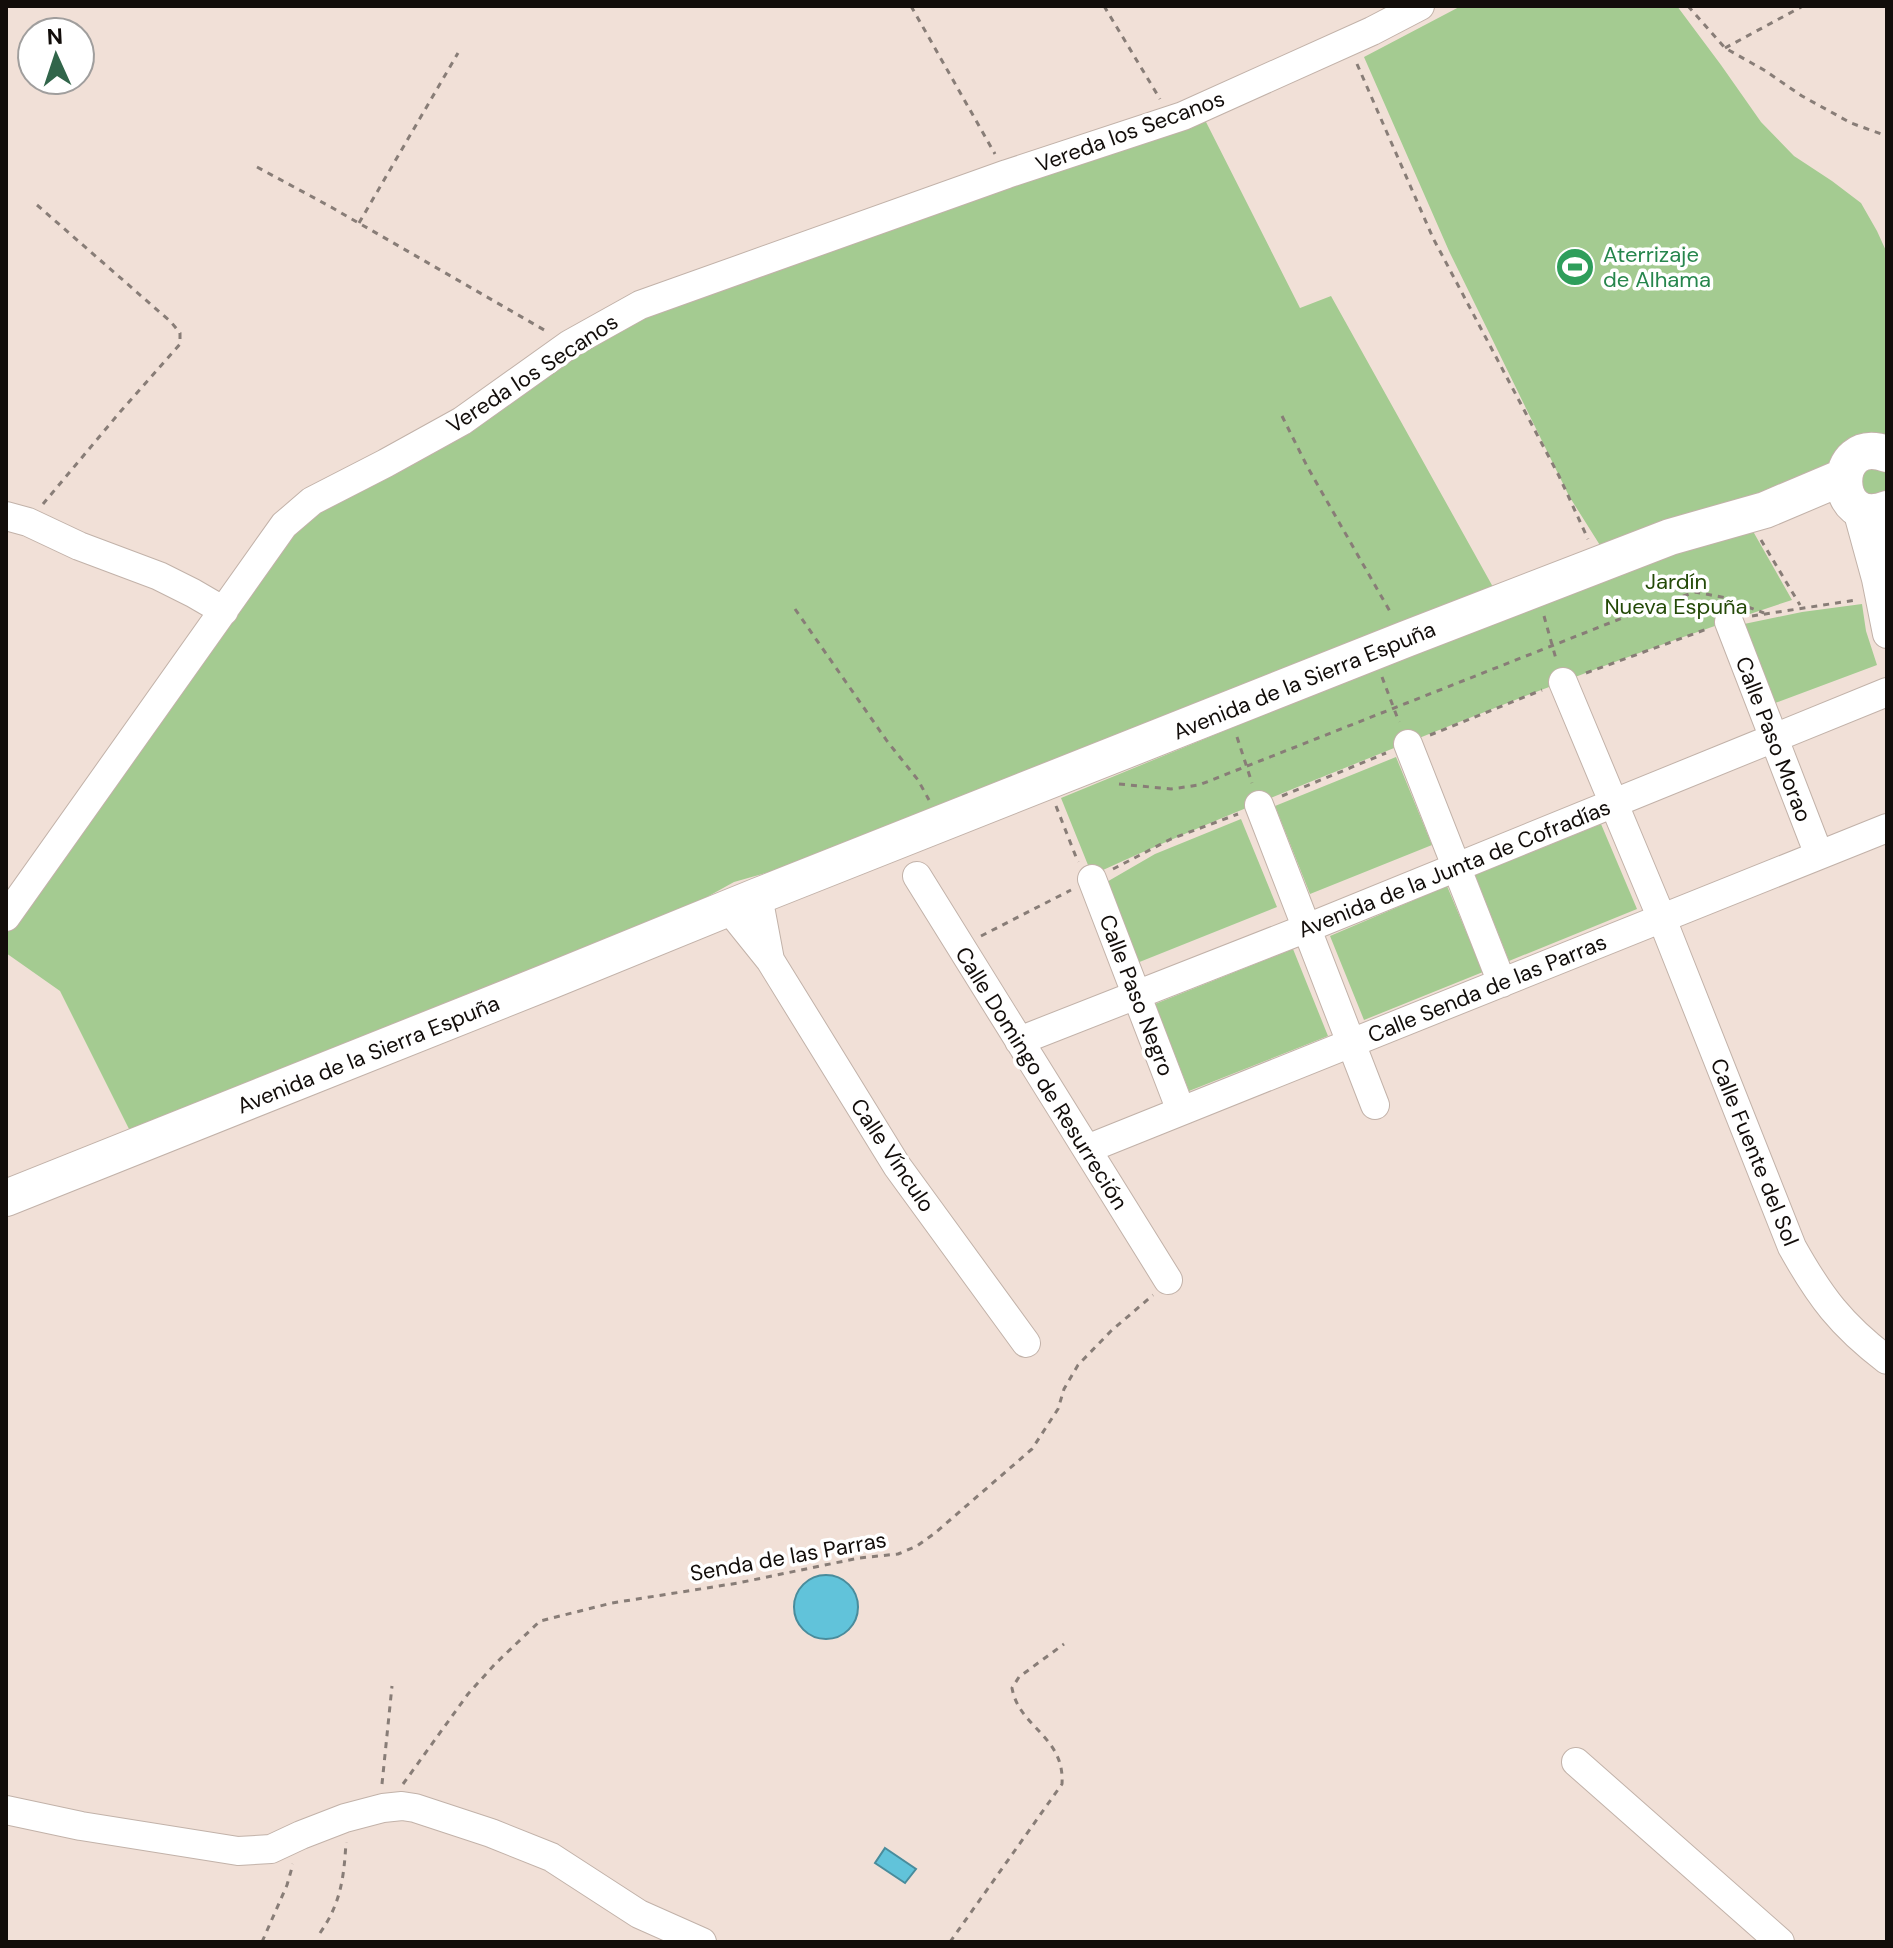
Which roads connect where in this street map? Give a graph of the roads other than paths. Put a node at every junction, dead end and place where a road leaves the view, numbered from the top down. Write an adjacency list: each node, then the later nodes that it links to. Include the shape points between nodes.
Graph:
1 (1420, 6): 5 (street, Vereda los Secanos, via 1172,120 640,305 570,344 462,421 312,501 284,525)
2 (1887, 454): 3 (main road, via 1862,453 1846,467)
3 (1865, 504): 7 (street); 19 (main road, Avenida de la Sierra Espuña, via 1670,537 847,861 758,880 733,891 726,901)
4 (17, 519): 5 (street, via 159,576)
5 (224, 611): 20 (street, Vereda los Secanos)
6 (1729, 622): 10 (street, Calle Paso Morao)
7 (1887, 634)
8 (1563, 682): 12 (street, Calle Fuente del Sol)
9 (1887, 692): 10 (street, Avenida de la Junta de Cofradías)
10 (1773, 738): 12 (street, Avenida de la Junta de Cofradías); 15 (street, Calle Paso Morao)
11 (1408, 744): 16 (street)
12 (1613, 804): 16 (street, Avenida de la Junta de Cofradías); 21 (street, Calle Fuente del Sol)
13 (1259, 805): 22 (street)
14 (1887, 828): 15 (street, Calle Senda de las Parras)
15 (1819, 855): 21 (street, Calle Senda de las Parras)
16 (1456, 867): 22 (street, Avenida de la Junta de Cofradías); 23 (street)
17 (917, 876): 25 (street, Calle Domingo de Resurreción)
18 (1089, 881): 24 (street, Calle Paso Negro)
19 (743, 902): 30 (main road, Avenida de la Sierra Espuña); 32 (street, Calle Vínculo, via 770,960 897,1166)
20 (6, 917)
21 (1662, 919): 23 (street, Calle Senda de las Parras); 33 (street, Calle Fuente del Sol, via 1792,1247 1840,1320)
22 (1307, 928): 24 (street, Avenida de la Junta de Cofradías); 26 (street)
23 (1502, 983): 26 (street, Calle Senda de las Parras)
24 (1136, 995): 25 (street, Avenida de la Junta de Cofradías); 28 (street, Calle Paso Negro)
25 (1019, 1041): 29 (street, Calle Domingo de Resurreción)
26 (1352, 1042): 27 (street); 28 (street, Calle Senda de las Parras)
27 (1375, 1105)
28 (1181, 1111): 29 (street, Calle Senda de las Parras)
29 (1087, 1149): 31 (street, Calle Domingo de Resurreción)
30 (6, 1198)
31 (1168, 1280)
32 (1026, 1343)
33 (1887, 1360)
34 (1576, 1762): 37 (street)
35 (6, 1810): 36 (street, via 238,1851 271,1849 383,1808 415,1808 551,1857 639,1914)
36 (702, 1942)
37 (1780, 1942)

